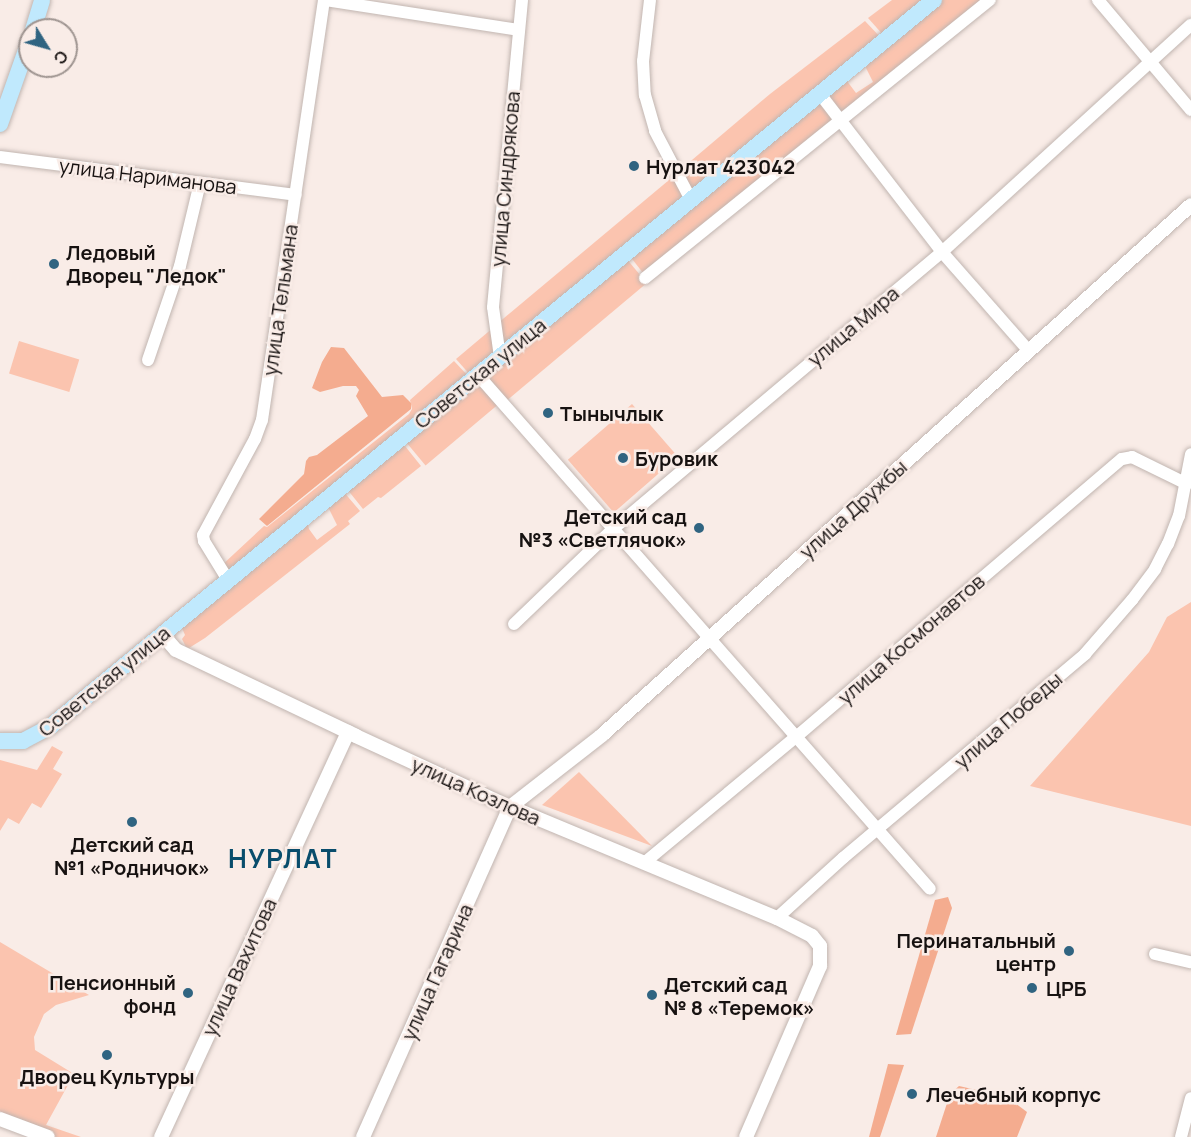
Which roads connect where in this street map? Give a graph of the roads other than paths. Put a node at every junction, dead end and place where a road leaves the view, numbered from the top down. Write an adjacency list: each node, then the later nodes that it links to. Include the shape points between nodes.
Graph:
1 (42, 0): 8 (main road)
2 (325, 0): 10 (street); 19 (street, улица Тельмана)
3 (522, 0): 10 (street, улица Синдрякова)
4 (650, 0): 20 (street, via 643,61 645,95 655,131)
5 (934, 0): 13 (main road, Советская улица)
6 (990, 0): 15 (street)
7 (1098, 0): 11 (street)
8 (37, 18)
9 (1191, 25): 11 (street, улица Мира)
10 (519, 30): 25 (street, улица Синдрякова, via 493,307)
11 (1149, 62): 14 (street); 22 (street, улица Мира)
12 (18, 73): 16 (main road)
13 (820, 94): 15 (street); 20 (main road, Советская улица)
14 (1191, 110)
15 (841, 121): 22 (street); 23 (street)
16 (0, 124)
17 (0, 158): 18 (street, улица Нариманова)
18 (200, 183): 19 (street, улица Нариманова); 26 (street, via 180,266)
19 (296, 195): 31 (street, улица Тельмана, via 262,420 203,535)
20 (691, 200): 25 (main road, Советская улица)
21 (1191, 205): 24 (street, улица Дружбы)
22 (942, 252): 24 (street); 30 (street, улица Мира)
23 (645, 278)
24 (1029, 351): 34 (street, улица Дружбы)
25 (500, 357): 27 (main road, Советская улица)
26 (148, 360)
27 (478, 375): 30 (street); 31 (main road, Советская улица)
28 (1191, 454): 29 (street, улица Победы)
29 (1187, 483): 36 (street, улица Космонавтов, via 1136,459 1122,459); 39 (street, улица Победы, via 1179,516 1155,569 1085,654)
30 (613, 529): 32 (street, улица Мира); 34 (street)
31 (228, 580): 33 (main road, Советская улица)
32 (514, 624)
33 (162, 634): 35 (street, улица Козлова, via 176,650); 37 (main road, Советская улица, via 51,726 23,741)
34 (709, 638): 36 (street); 38 (street, улица Дружбы, via 568,763)
35 (348, 732): 38 (street, улица Козлова); 48 (street, улица Вахитова)
36 (796, 737): 39 (street); 40 (street, улица Космонавтов)
37 (0, 741)
38 (510, 807): 40 (street, улица Козлова); 49 (street, улица Гагарина)
39 (878, 831): 41 (street); 42 (street, улица Победы)
40 (644, 863): 42 (street, улица Козлова)
41 (930, 889)
42 (777, 918): 50 (street, улица Козлова, via 800,928 820,946 820,966)
43 (1155, 954): 44 (street)
44 (1191, 962)
45 (1191, 1098): 51 (street)
46 (0, 1119): 47 (street)
47 (48, 1137)
48 (161, 1137)
49 (363, 1137)
50 (746, 1137)
51 (1181, 1137)

